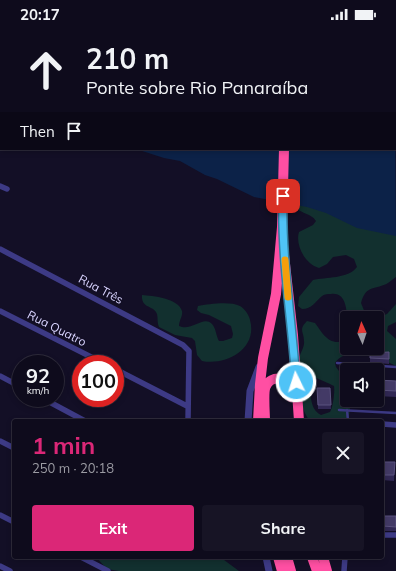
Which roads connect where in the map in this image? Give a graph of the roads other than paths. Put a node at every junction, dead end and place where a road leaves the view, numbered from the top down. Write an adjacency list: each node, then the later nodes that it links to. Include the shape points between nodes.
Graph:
1 (284, 150): 4 (highway)
2 (0, 186): 3 (street)
3 (7, 189)
4 (282, 227): 8 (highway, via 276,294); 27 (highway)
5 (0, 249): 14 (street, Rua Três, via 187,348)
6 (0, 311): 7 (street, Rua Quatro)
7 (87, 355)
8 (263, 358): 23 (street, via 250,391); 24 (highway)
9 (337, 364): 10 (lane)
10 (396, 367)
11 (124, 374): 14 (street)
12 (0, 376): 13 (street)
13 (12, 382)
14 (187, 406): 22 (street)
15 (59, 407): 19 (street)
16 (339, 410): 17 (lane)
17 (347, 410): 18 (lane); 28 (lane)
18 (396, 413)
19 (72, 414): 20 (street); 21 (street)
20 (70, 419)
21 (81, 419)
22 (188, 419)
23 (248, 419)
24 (258, 419)
25 (265, 419): 26 (highway, via 266,386 269,381 277,378 286,380 291,387)
26 (292, 419)
27 (299, 419)
28 (348, 419)
29 (384, 424): 30 (street)
30 (396, 424)
31 (0, 441): 32 (street)
32 (12, 447)
33 (0, 515): 34 (street)
34 (12, 521)
35 (384, 535): 36 (street)
36 (396, 536)
37 (85, 559): 46 (street)
38 (266, 559): 47 (street)
39 (279, 559): 48 (highway)
40 (288, 559): 49 (highway)
41 (313, 559): 50 (highway)
42 (324, 559): 51 (highway)
43 (345, 559): 52 (street)
44 (0, 566): 45 (street)
45 (10, 571)
46 (108, 571)
47 (269, 571)
48 (282, 571)
49 (291, 571)
50 (317, 571)
51 (327, 571)
52 (344, 571)

